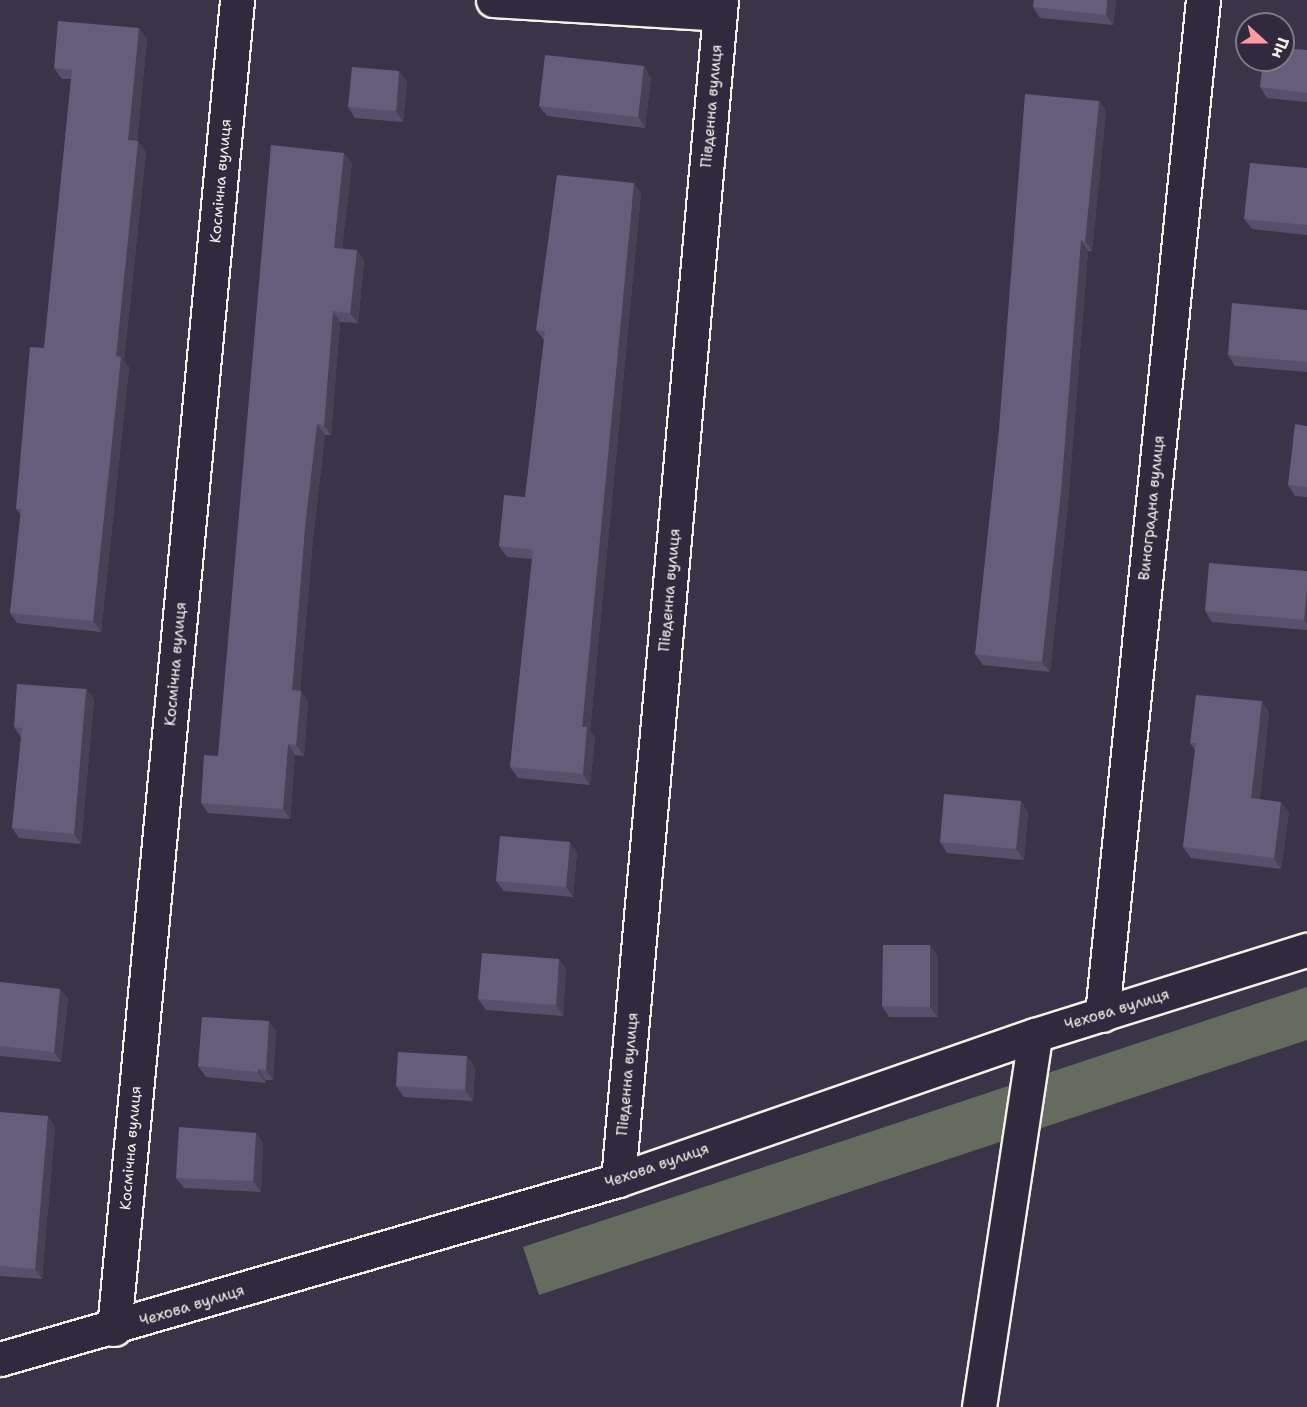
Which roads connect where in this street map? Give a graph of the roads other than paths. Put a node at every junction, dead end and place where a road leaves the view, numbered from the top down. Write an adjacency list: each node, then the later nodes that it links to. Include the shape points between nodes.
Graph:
1 (237, 0): 9 (street, Космічна вулиця)
2 (493, 0): 4 (street)
3 (1203, 0): 6 (street, Виноградна вулиця)
4 (721, 7): 8 (street, Південна вулиця)
5 (1307, 950): 6 (street, Чехова вулиця)
6 (1102, 1015): 7 (street, Чехова вулиця)
7 (1035, 1035): 8 (street, Чехова вулиця); 11 (street)
8 (618, 1180): 9 (street, Чехова вулиця)
9 (114, 1329): 10 (street, Чехова вулиця)
10 (0, 1359)
11 (979, 1407)

